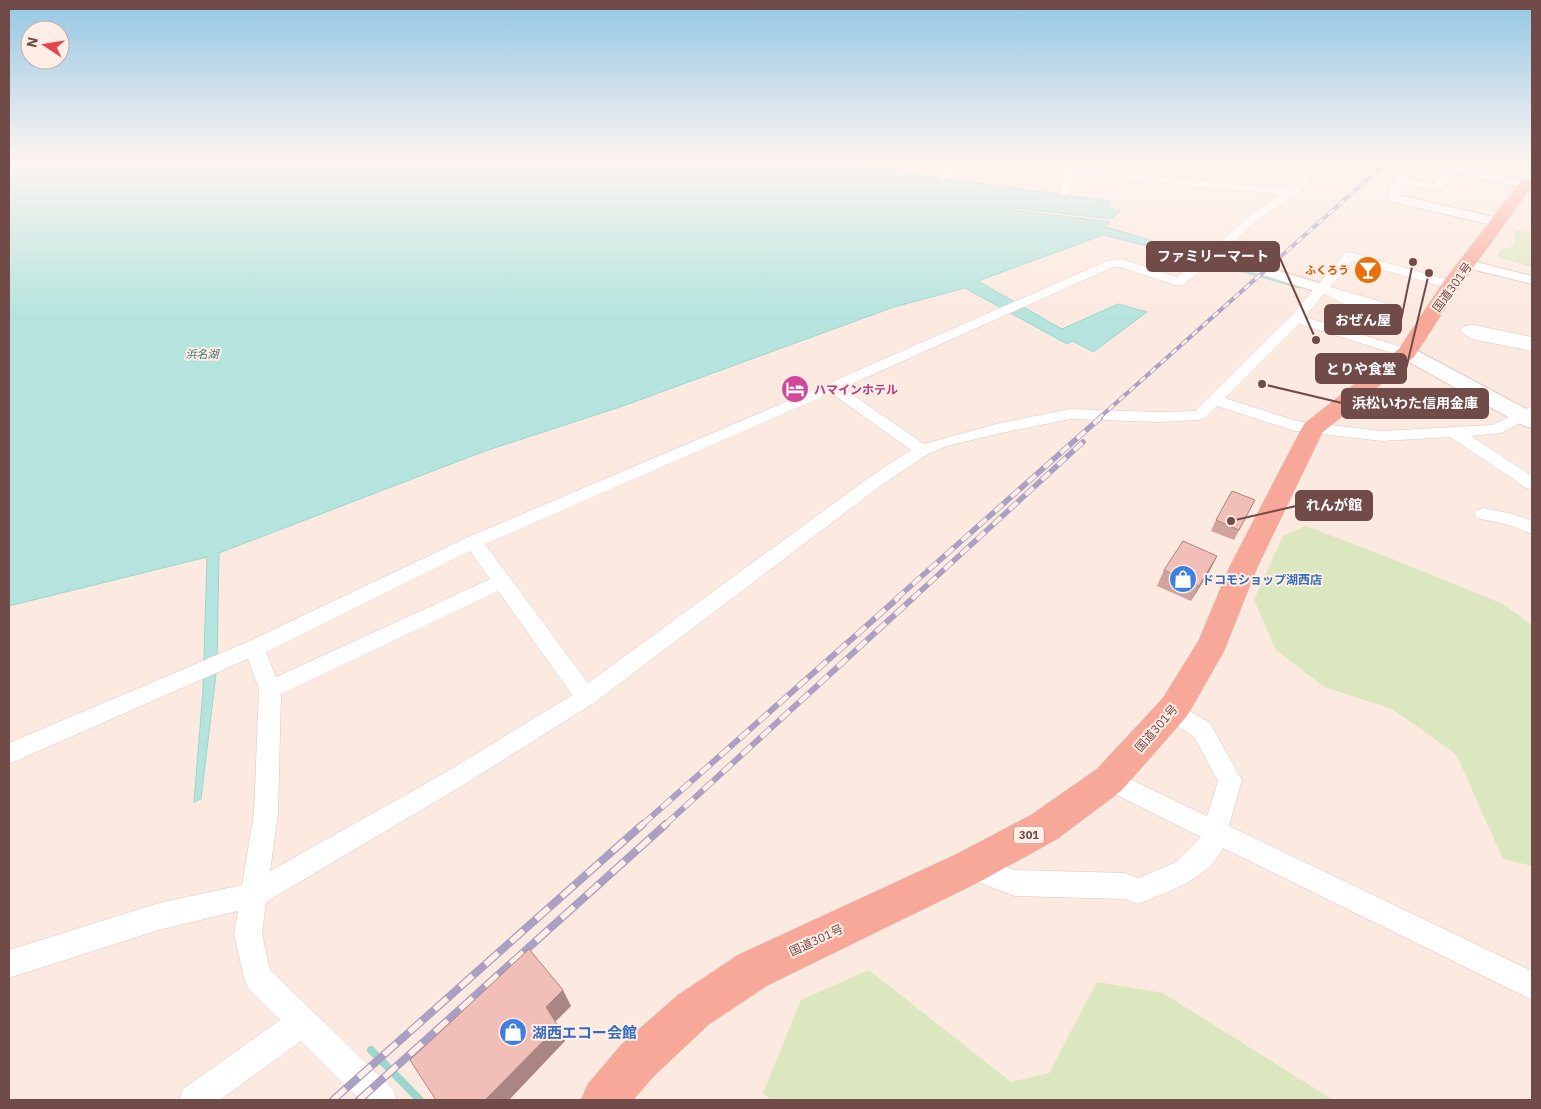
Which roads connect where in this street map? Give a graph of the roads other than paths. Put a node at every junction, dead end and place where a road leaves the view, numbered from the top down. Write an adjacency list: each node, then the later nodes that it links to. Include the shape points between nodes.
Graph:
1 (1260, 214): 5 (street)
2 (1462, 214): 4 (street)
3 (1504, 214): 4 (highway, 国道301号 / 301)
4 (1497, 222): 6 (highway, 国道301号 / 301)
5 (1208, 258): 9 (street); 14 (street, via 1179,282 1121,263 1111,264)
6 (1468, 264): 7 (street); 8 (highway, 国道301号 / 301)
7 (1532, 280)
8 (1451, 285): 9 (street, via 1349,256); 13 (highway, 国道301号 / 301)
9 (1320, 288): 10 (street)
10 (1296, 319): 13 (street); 15 (street)
11 (1532, 341): 12 (street, via 1474,329 1467,331 1476,336)
12 (1532, 347)
13 (1407, 353): 16 (main road); 17 (highway, 国道301号 / 301)
14 (832, 387): 19 (street); 23 (street)
15 (1215, 400): 17 (street); 19 (street, via 1199,415 1070,414 1000,428)
16 (1529, 416): 18 (street, via 1495,430)
17 (1312, 429): 18 (street, via 1382,436); 29 (highway, 国道301号 / 301, via 1243,568 1213,643)
18 (1455, 433): 20 (street)
19 (922, 450): 28 (street)
20 (1532, 484)
21 (1483, 514): 22 (street)
22 (1532, 528)
23 (473, 542): 24 (street); 25 (street)
24 (500, 582): 27 (street); 28 (street)
25 (254, 648): 26 (street); 27 (street)
26 (222, 661): 30 (street)
27 (270, 689): 34 (street, via 266,814)
28 (586, 697): 34 (street, via 454,779)
29 (1172, 711): 31 (highway, 国道301号 / 301); 32 (street, via 1202,730 1230,780)
30 (9, 754)
31 (1110, 780): 32 (street); 33 (highway, 国道301号 / 301, via 1044,828)
32 (1215, 832): 33 (street, via 1211,846 1184,871 1138,891 1125,886 1015,883); 36 (street)
33 (970, 867): 40 (highway, 国道301号 / 301, via 752,970 693,1010 637,1061)
34 (252, 896): 35 (street, via 216,901); 37 (street, via 248,934 258,978)
35 (9, 964)
36 (1532, 986)
37 (303, 1021): 38 (street); 39 (street)
38 (194, 1100)
39 (382, 1100)
40 (604, 1100)

